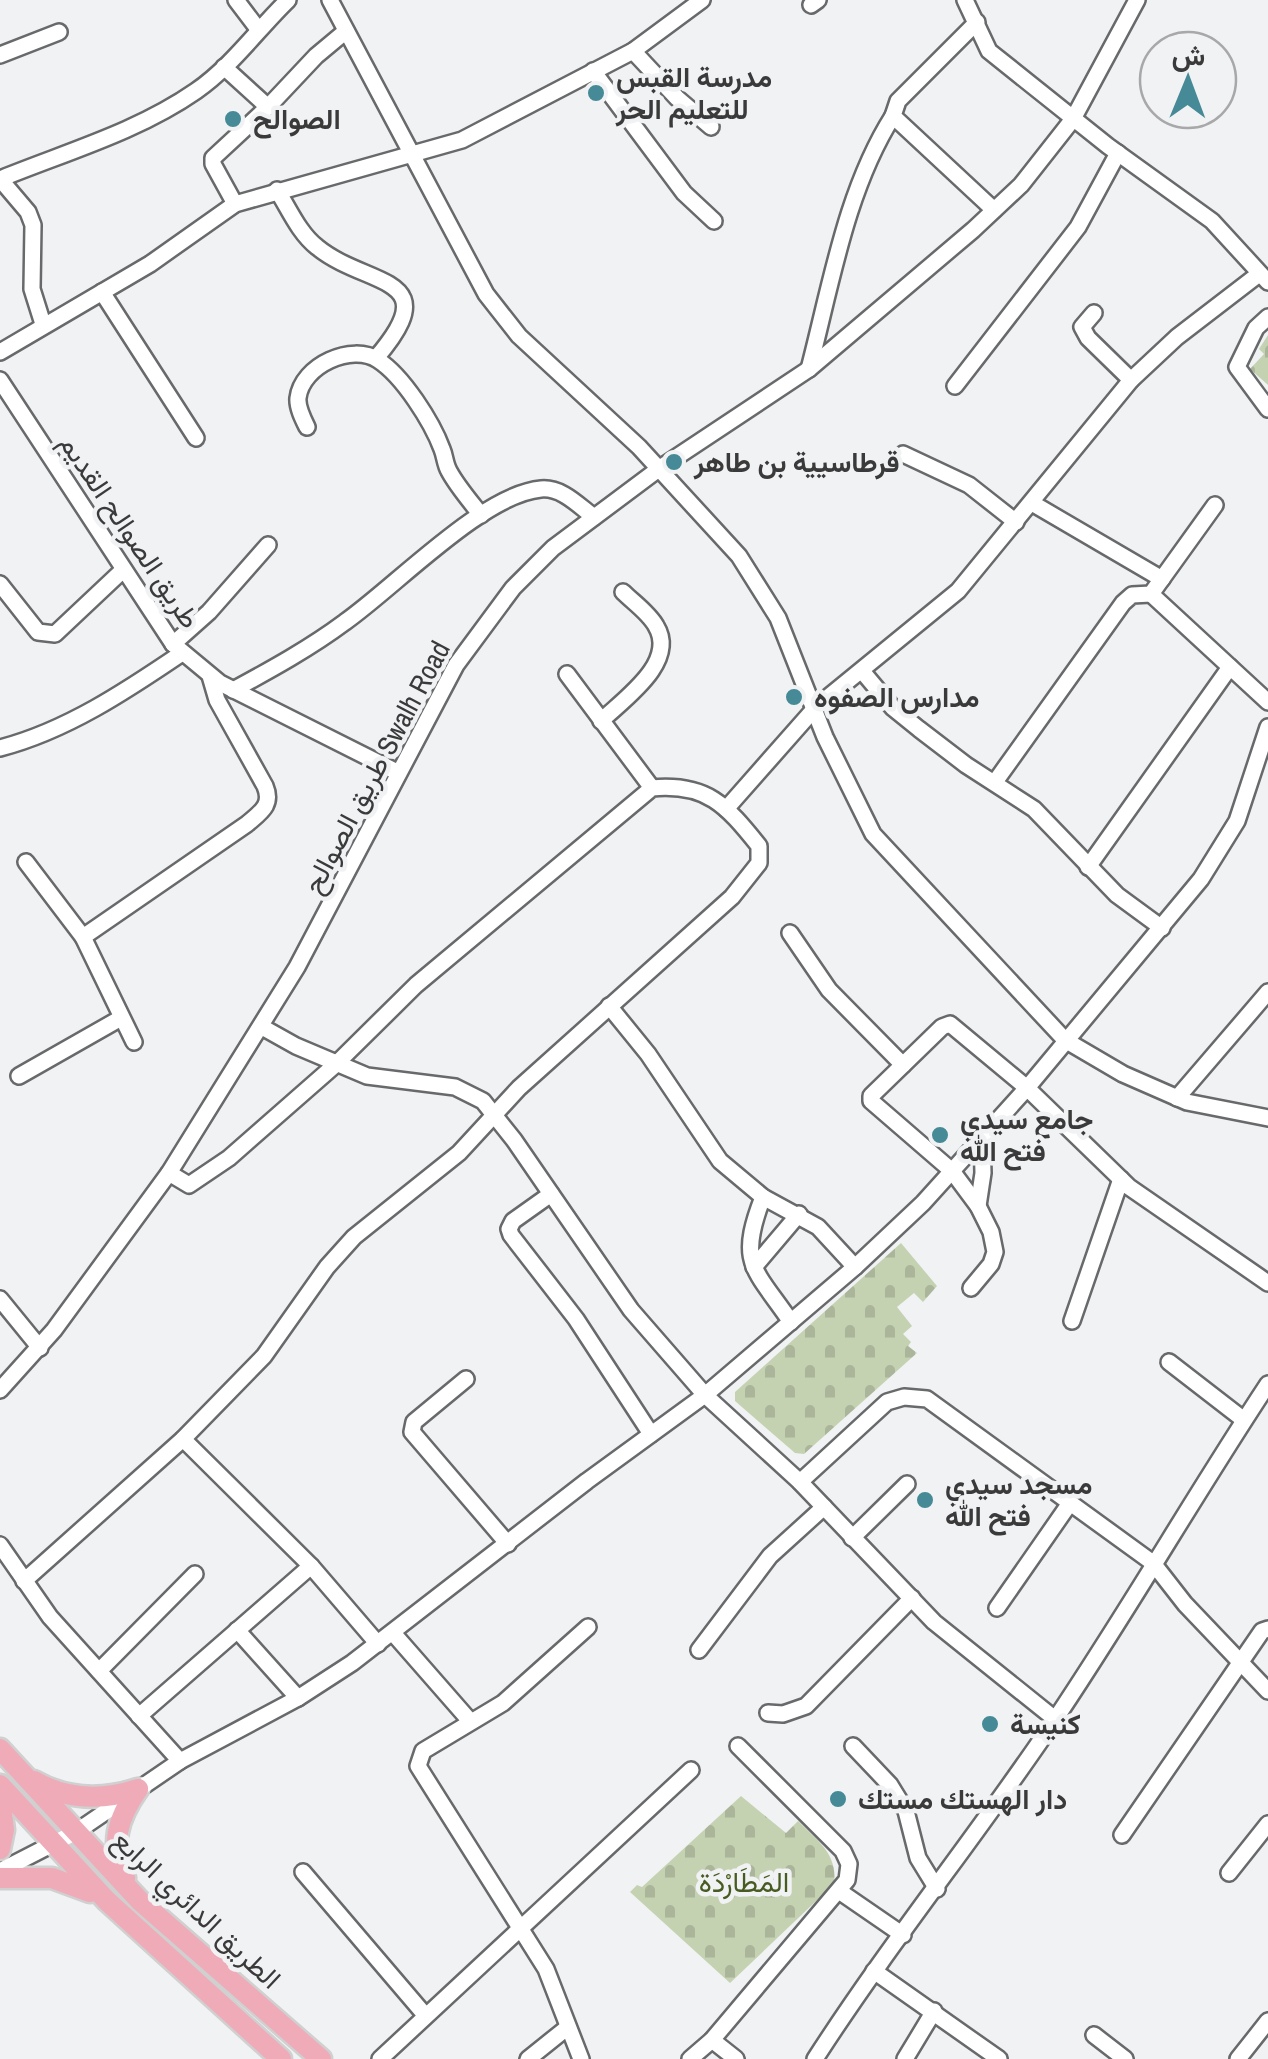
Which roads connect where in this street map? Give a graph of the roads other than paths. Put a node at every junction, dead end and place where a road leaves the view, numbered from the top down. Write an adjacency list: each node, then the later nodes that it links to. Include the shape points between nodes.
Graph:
1 (236, 0): 8 (street)
2 (288, 0): 8 (street)
3 (330, 0): 9 (street)
4 (702, 0): 11 (street)
5 (965, 0): 7 (street)
6 (1137, 0): 17 (street, طريق الصوالح Swalh Road)
7 (977, 22): 16 (street, via 907,92); 17 (street, via 989,52)
8 (258, 29): 13 (street)
9 (346, 31): 15 (street); 20 (street)
10 (59, 32): 12 (street)
11 (633, 51): 14 (street); 18 (street)
12 (0, 55)
13 (224, 67): 15 (street); 29 (street, via 148,119 0,179 33,225 32,289)
14 (593, 72): 20 (street, via 462,140); 24 (street, via 684,193)
15 (268, 107): 22 (street, via 213,158)
16 (893, 116): 23 (street); 32 (street, via 856,196)
17 (1073, 119): 19 (street); 23 (street, طريق الصوالح Swalh Road)
18 (711, 127)
19 (1118, 154): 25 (street, via 1212,222); 35 (street, via 1078,228)
20 (414, 156): 21 (street); 40 (street, via 459,248 519,336)
21 (277, 190): 22 (street); 31 (street, via 316,246 402,295 405,318)
22 (235, 204): 26 (street)
23 (994, 210): 32 (street, طريق الصوالح Swalh Road)
24 (714, 221)
25 (1264, 278): 34 (street, via 1177,337)
26 (102, 292): 29 (street); 38 (street)
27 (1094, 313): 34 (street, via 1082,327 1088,338)
28 (1268, 317): 36 (street, via 1237,368)
29 (43, 324): 30 (street)
30 (0, 352)
31 (376, 358): 37 (street, via 339,355 310,376 297,402); 43 (street, via 424,414 447,468)
32 (809, 370): 40 (street, طريق الصوالح Swalh Road)
33 (0, 380): 47 (street, طريق الصوالح القديم)
34 (1131, 380): 41 (street)
35 (955, 386)
36 (1268, 408)
37 (307, 427)
38 (196, 438)
39 (903, 454): 45 (street, via 969,485)
40 (660, 468): 44 (street, طريق الصوالح Swalh Road); 59 (street, via 760,586)
41 (1032, 503): 45 (street); 48 (street)
42 (1215, 506): 48 (street)
43 (480, 515): 44 (street, via 551,489); 57 (street, via 348,621)
44 (594, 517): 63 (street, طريق الصوالح Swalh Road, via 553,548 482,627)
45 (1016, 522): 54 (street, via 958,591)
46 (268, 545): 52 (street)
47 (123, 570): 49 (street, via 54,634 38,632); 52 (street, طريق الصوالح القديم)
48 (1162, 579): 51 (street)
49 (0, 584)
50 (623, 592): 60 (street, via 656,626 660,654 650,673)
51 (1151, 594): 53 (street); 64 (street, via 1123,602)
52 (178, 648): 56 (street, طريق الصوالح القديم); 62 (street, via 116,695)
53 (1230, 667): 58 (street); 68 (street)
54 (862, 672): 59 (street); 64 (street, via 894,708)
55 (567, 674): 60 (street)
56 (210, 676): 57 (street, طريق الصوالح القديم); 71 (street, via 269,800 247,824)
57 (233, 690): 63 (street, طريق الصوالح القديم)
58 (1268, 702)
59 (816, 707): 66 (street); 76 (street, via 873,834)
60 (601, 720): 65 (street)
61 (1268, 728): 69 (street, via 1237,821)
62 (0, 748)
63 (397, 772): 75 (street, طريق الصوالح Swalh Road)
64 (995, 782): 68 (street, via 1034,808)
65 (652, 788): 66 (street, via 704,792); 78 (street, via 416,985)
66 (726, 809): 73 (street, via 759,846 759,863 732,897)
67 (26, 862): 71 (street)
68 (1088, 867): 69 (street)
69 (1162, 928): 76 (street)
70 (790, 933): 79 (street, via 829,990)
71 (82, 937): 74 (street)
72 (1268, 992): 82 (street)
73 (609, 1006): 83 (street); 90 (street, via 720,1161)
74 (121, 1018): 77 (street); 80 (street)
75 (262, 1027): 78 (street); 87 (street, طريق الصوالح Swalh Road)
76 (1065, 1040): 81 (street); 82 (street)
77 (134, 1042)
78 (335, 1065): 83 (street, via 366,1076 456,1086); 87 (street, via 189,1185)
79 (903, 1065): 81 (street, via 950,1024); 86 (street, via 871,1101)
80 (19, 1076)
81 (1027, 1088): 85 (street); 88 (street)
82 (1178, 1098): 84 (street)
83 (494, 1113): 89 (street); 108 (street, via 459,1153 354,1237 264,1356)
84 (1268, 1118)
85 (982, 1138): 86 (street); 91 (street)
86 (952, 1171): 91 (street); 94 (street)
87 (169, 1173): 100 (street, طريق الصوالح Swalh Road)
88 (1121, 1180): 95 (street); 98 (street)
89 (550, 1194): 105 (street, via 631,1310); 107 (street, via 513,1221 510,1235 576,1319)
90 (763, 1197): 92 (street); 93 (street, via 748,1246)
91 (978, 1206): 96 (street, via 995,1252)
92 (799, 1214): 93 (street); 94 (street)
93 (754, 1266): 99 (street)
94 (855, 1267): 99 (street)
95 (1268, 1283)
96 (971, 1288)
97 (0, 1299): 100 (street)
98 (1072, 1321)
99 (792, 1322): 105 (street)
100 (40, 1348): 104 (street, طريق الصوالح Swalh Road)
101 (1169, 1362): 106 (street)
102 (466, 1379): 115 (street, via 414,1422 412,1432)
103 (1268, 1385): 106 (street)
104 (0, 1390)
105 (704, 1395): 107 (street); 109 (street)
106 (1244, 1420): 116 (street)
107 (651, 1434): 115 (street)
108 (182, 1438): 117 (street); 119 (street)
109 (800, 1482): 111 (street, via 887,1402 913,1396); 112 (street)
110 (907, 1484): 113 (street)
111 (1070, 1503): 116 (street); 121 (street)
112 (824, 1507): 113 (street); 127 (street, via 770,1556)
113 (852, 1538): 120 (street)
114 (0, 1544): 119 (street)
115 (508, 1544): 125 (street)
116 (1153, 1563): 128 (street); 134 (street)
117 (311, 1566): 124 (street); 126 (street)
118 (195, 1574): 129 (street)
119 (24, 1581): 129 (street)
120 (912, 1598): 132 (street, via 806,1706); 134 (street)
121 (997, 1608)
122 (588, 1627): 135 (street, via 503,1703)
123 (1268, 1629): 128 (street)
124 (237, 1630): 131 (street); 133 (street)
125 (393, 1633): 126 (street); 135 (street)
126 (378, 1644): 131 (street)
127 (699, 1650)
128 (1242, 1662): 130 (street); 147 (street)
129 (99, 1671): 133 (street)
130 (1268, 1691)
131 (298, 1698): 139 (street)
132 (768, 1712)
133 (140, 1716): 139 (street)
134 (1056, 1720): 153 (street)
135 (470, 1721): 157 (street, via 423,1751 418,1766)
136 (738, 1746): 154 (street, via 843,1851 847,1880)
137 (853, 1746): 153 (street, via 906,1811 918,1858)
138 (0, 1750): 140 (main road, الطريق الدائري الرابع)
139 (180, 1761): 143 (street)
140 (18, 1770): 143 (main road, via 68,1796); 146 (main road, الطريق الدائري الرابع)
141 (691, 1770): 157 (street)
142 (0, 1785): 148 (main road, الطريق الدائري الرابع)
143 (138, 1789): 146 (street); 156 (main road, via 116,1841 121,1868)
144 (0, 1798): 149 (main road)
145 (1268, 1824): 151 (street)
146 (76, 1832): 148 (street); 156 (main road, الطريق الدائري الرابع)
147 (1122, 1835)
148 (52, 1845): 152 (street); 155 (main road, الطريق الدائري الرابع)
149 (0, 1849)
150 (303, 1872): 161 (street)
151 (1229, 1873)
152 (0, 1875): 155 (main road, via 69,1882)
153 (937, 1889): 158 (street)
154 (839, 1891): 158 (street); 165 (street)
155 (107, 1901): 167 (main road, الطريق الدائري الرابع)
156 (140, 1901): 168 (main road, الطريق الدائري الرابع)
157 (520, 1926): 161 (street); 163 (street, via 546,1969)
158 (903, 1935): 159 (street)
159 (874, 1971): 160 (street); 174 (street)
160 (934, 2011): 175 (street); 176 (street)
161 (425, 2015): 169 (street)
162 (1268, 2021): 166 (street)
163 (568, 2027): 170 (street); 171 (street)
164 (1094, 2036): 177 (street)
165 (712, 2040): 172 (street); 173 (street)
166 (1241, 2058)
167 (281, 2059)
168 (321, 2059)
169 (380, 2059)
170 (528, 2059)
171 (581, 2059)
172 (690, 2059)
173 (736, 2059)
174 (815, 2059)
175 (905, 2059)
176 (999, 2059)
177 (1126, 2059)

